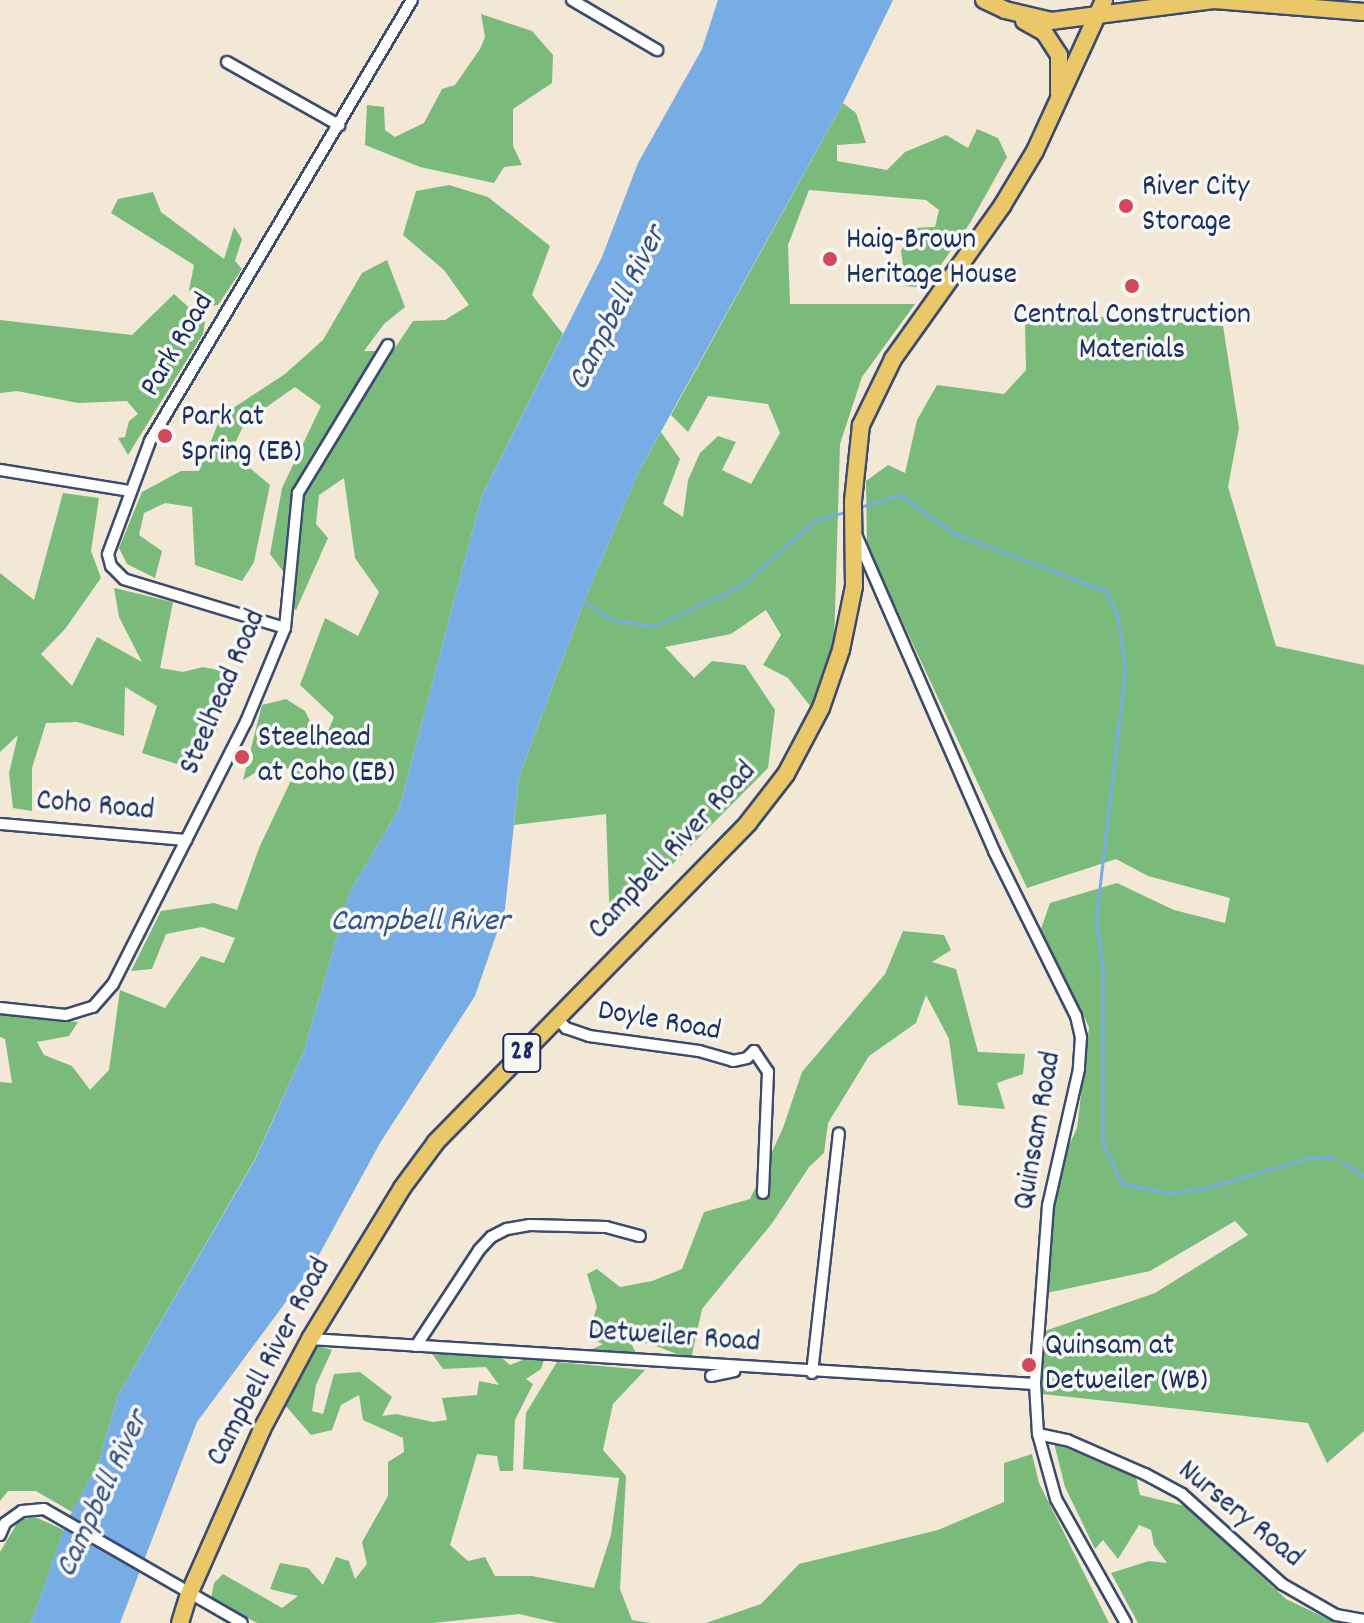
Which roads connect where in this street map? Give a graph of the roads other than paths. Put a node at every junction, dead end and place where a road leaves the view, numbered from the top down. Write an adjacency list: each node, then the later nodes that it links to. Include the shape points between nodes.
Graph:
1 (412, 0): 11 (street, Park Road)
2 (572, 0): 8 (street)
3 (984, 0): 5 (main road)
4 (1104, 0): 7 (main road, Campbell River Road)
5 (1005, 10): 7 (main road, via 1051,21); 10 (main road, via 1044,32 1059,55)
6 (1364, 12): 7 (main road, via 1214,0)
7 (1097, 17): 10 (main road, Campbell River Road / 28)
8 (657, 50)
9 (227, 62): 11 (street)
10 (1059, 100): 15 (main road, Campbell River Road / 28, via 1002,206 893,359 861,425)
11 (339, 125): 14 (street, Park Road, via 150,441)
12 (388, 345): 16 (street, Steelhead Road, via 298,493)
13 (0, 470): 14 (street)
14 (130, 491): 16 (street, Park Road, via 108,554 124,579)
15 (855, 531): 20 (main road, Campbell River Road / 28, via 854,586 841,650 821,708 786,774 748,823); 29 (street, Quinsam Road, via 1081,1037 1079,1069 1048,1205)
16 (285, 628): 18 (street, Steelhead Road, via 246,722)
17 (0, 824): 18 (street, Coho Road)
18 (186, 840): 19 (street, Steelhead Road, via 113,984 93,1007 66,1015)
19 (0, 1008)
20 (556, 1017): 22 (street, Doyle Road, via 566,1028 589,1036 699,1051 733,1061 754,1051 768,1072); 24 (main road, Campbell River Road / 28, via 436,1142)
21 (839, 1134): 27 (street)
22 (763, 1193)
23 (640, 1236): 25 (street, via 606,1227 507,1229 479,1250)
24 (310, 1339): 25 (street, Detweiler Road); 32 (main road, Campbell River Road / 28, via 262,1429)
25 (416, 1346): 26 (street, Detweiler Road)
26 (752, 1368): 27 (street, Detweiler Road); 28 (street)
27 (812, 1373): 29 (street, Detweiler Road)
28 (711, 1376)
29 (1035, 1384): 30 (street, Quinsam Road)
30 (1038, 1434): 33 (street, Nursery Road, via 1067,1440 1182,1494 1282,1584 1336,1615); 36 (street, Quinsam Road, via 1056,1499)
31 (0, 1535): 32 (street, via 5,1523 22,1511 44,1509)
32 (189, 1594): 34 (main road, Campbell River Road / 28); 35 (street)
33 (1364, 1620)
34 (180, 1623)
35 (242, 1623)
36 (1126, 1623)

